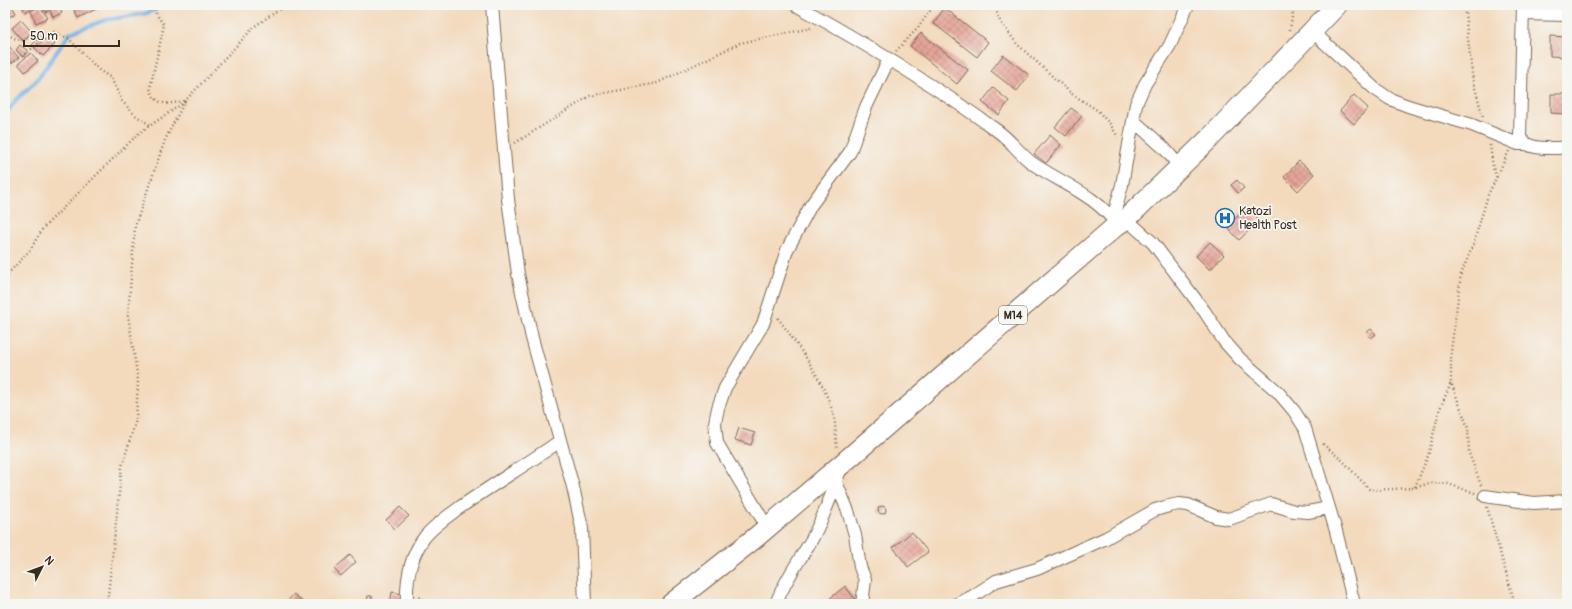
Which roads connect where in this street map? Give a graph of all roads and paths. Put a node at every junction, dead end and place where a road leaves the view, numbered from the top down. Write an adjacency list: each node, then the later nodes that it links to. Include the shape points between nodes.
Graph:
1 (155, 5): 18 (path, via 156,14 164,25 151,93 155,100 165,104)
2 (286, 5): 18 (path, via 255,26)
3 (492, 5): 24 (street)
4 (796, 5): 12 (street)
5 (934, 5): 16 (path, via 918,28)
6 (994, 5): 25 (path, via 1000,21 1017,44 1072,94 1097,110 1110,124)
7 (1188, 5): 19 (street, via 1170,45 1144,84 1136,104)
8 (1337, 5): 15 (main road, M14)
9 (1464, 5): 21 (path, via 1473,82)
10 (1523, 9): 11 (street); 22 (street)
11 (1567, 14)
12 (830, 24): 16 (street); 24 (path, via 747,40 728,47 657,84 590,96)
13 (5, 31): 14 (path, via 13,38 21,40)
14 (54, 32): 17 (path); 20 (path, via 69,39 99,70 110,77 122,101 135,116)
15 (1312, 32): 21 (street, via 1375,89 1390,99); 26 (main road, M14)
16 (889, 59): 28 (street, via 998,131 1030,162 1091,200); 30 (street, via 866,107 847,156 811,205 787,250)
17 (5, 68)
18 (185, 101): 20 (path); 41 (path, via 165,140 135,226 128,315 138,380 136,420 122,466)
19 (1134, 121): 25 (street); 26 (street, via 1166,150)
20 (150, 125): 29 (path, via 47,225 30,250)
21 (1486, 131): 22 (street); 27 (path)
22 (1519, 143): 23 (street, via 1531,147); 27 (path)
23 (1567, 148)
24 (504, 150): 33 (street, via 518,274 532,338)
25 (1127, 153): 28 (street)
26 (1181, 168): 28 (main road, M14)
27 (1497, 178): 31 (path, via 1488,195 1461,274 1451,351)
28 (1119, 221): 32 (street, via 1152,243 1224,341 1240,359 1278,392); 34 (main road, M14)
29 (5, 277)
30 (769, 307): 34 (path, via 813,366 832,412); 40 (street, via 763,324 725,388 718,408 715,433 717,443)
31 (1451, 382): 36 (path, via 1439,411 1428,456); 37 (path, via 1468,428 1470,453)
32 (1305, 428): 36 (path, via 1370,490); 39 (street)
33 (560, 441): 42 (street, via 475,496 424,537 406,582); 43 (street, via 582,528)
34 (842, 464): 35 (street); 40 (main road, M14)
35 (836, 482): 45 (street, via 830,502); 46 (street, via 848,511 865,580)
36 (1415, 488): 37 (path, via 1431,483 1448,484)
37 (1485, 496): 38 (street, via 1534,503); 49 (path)
38 (1567, 501)
39 (1329, 508): 47 (street, via 1308,512 1271,504 1229,519 1216,517 1188,505 1169,506 1155,510 1106,538 1037,570 996,581); 48 (street)
40 (766, 527): 44 (main road, M14)
41 (107, 604)
42 (407, 604)
43 (585, 604)
44 (671, 604)
45 (776, 604)
46 (862, 604)
47 (957, 604)
48 (1354, 604)
49 (1515, 604)

